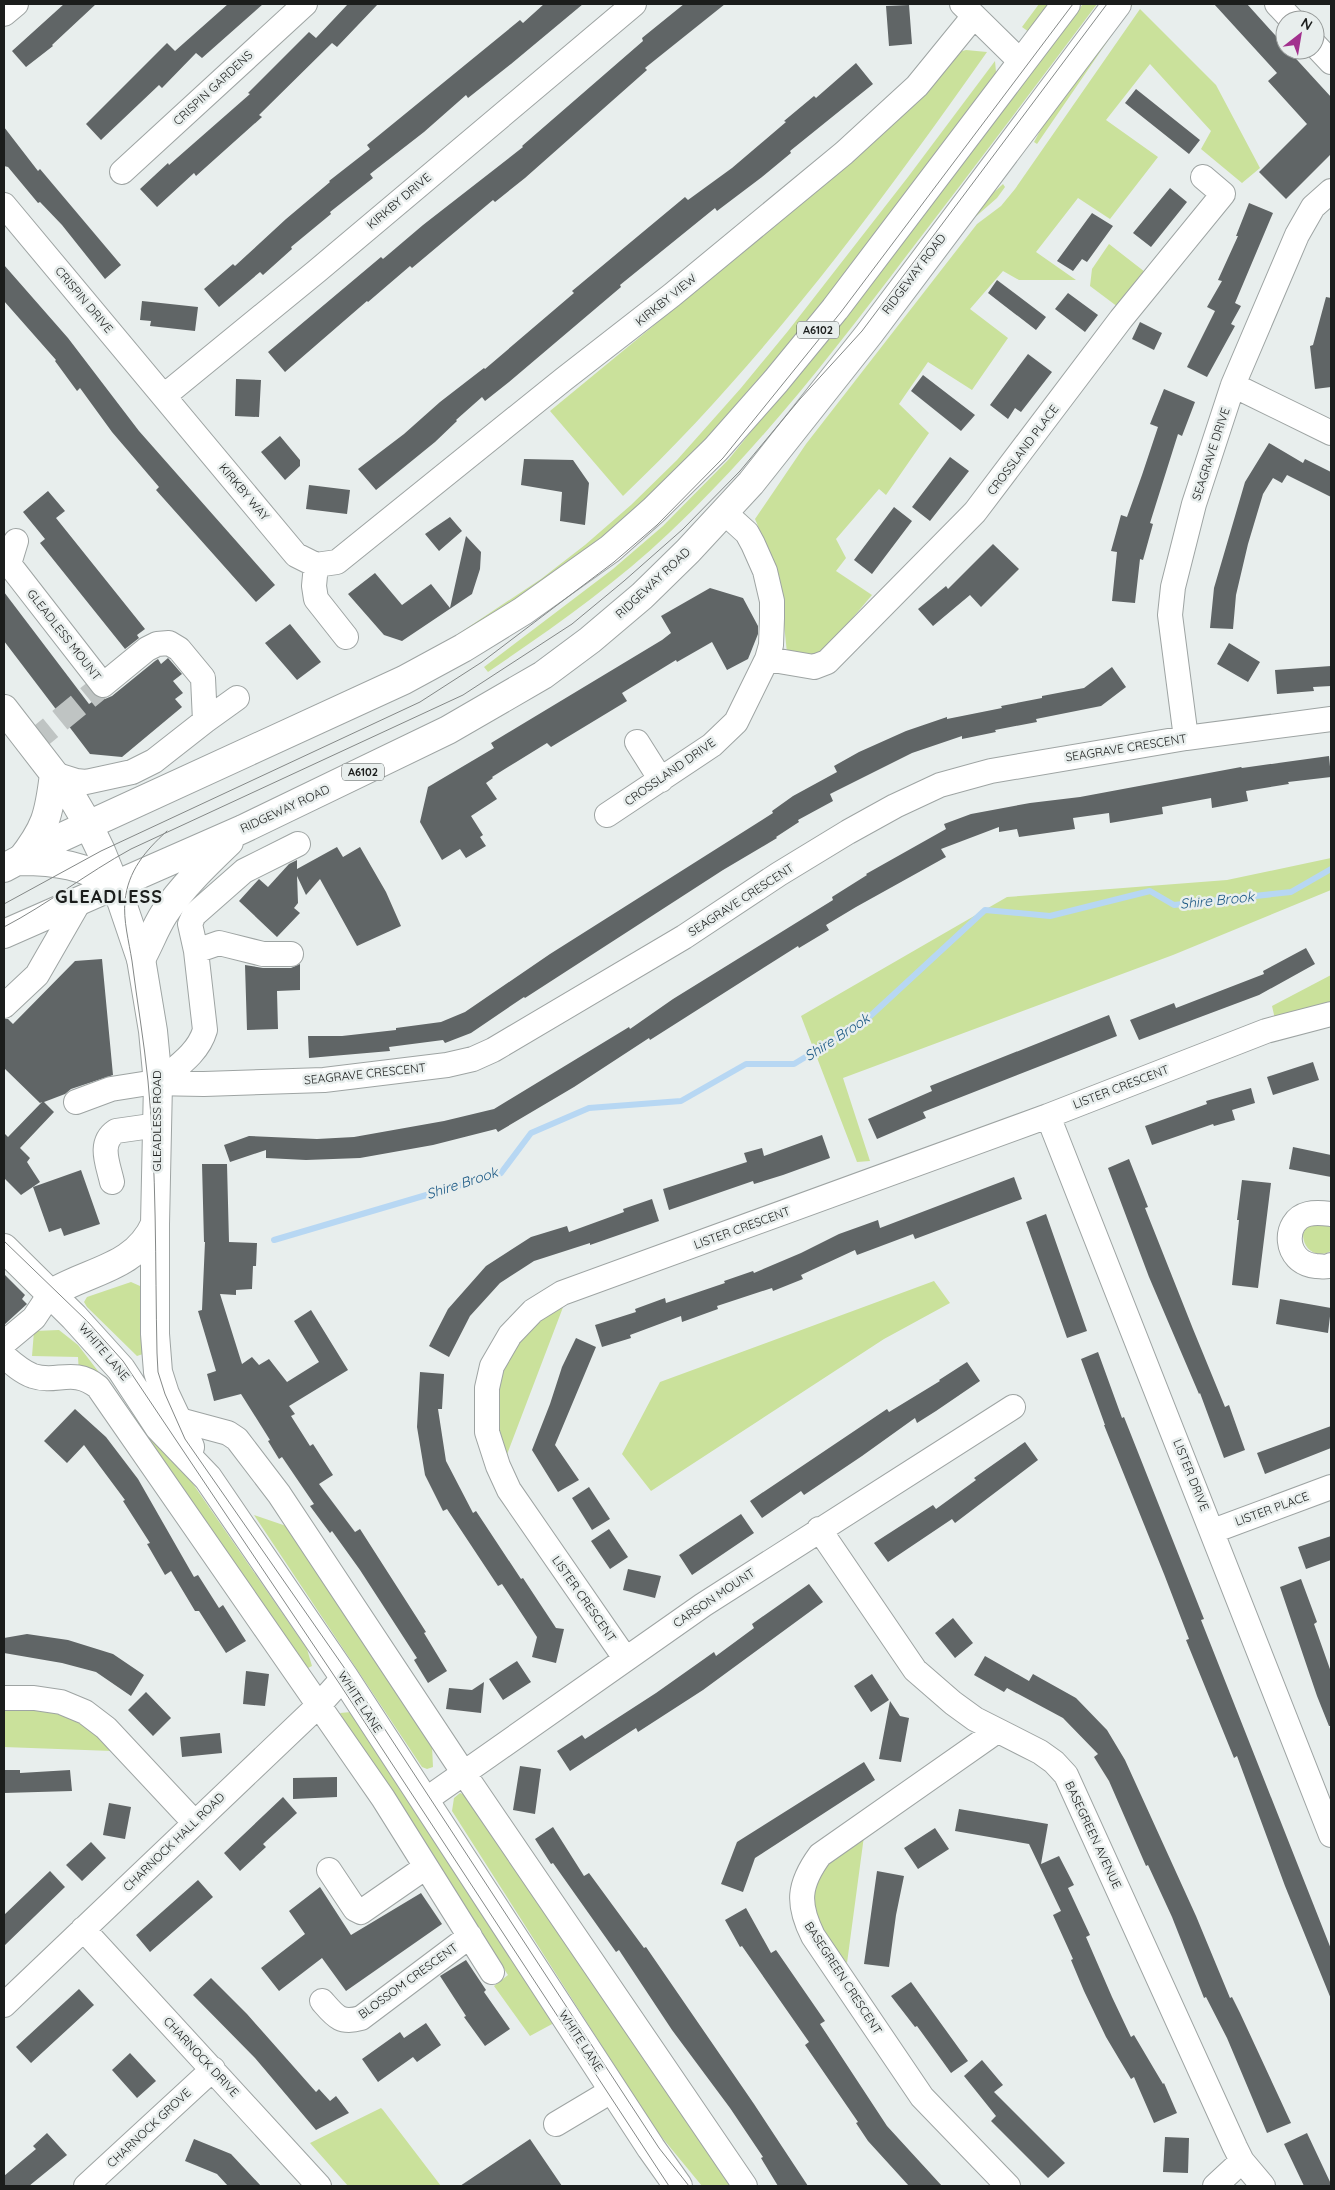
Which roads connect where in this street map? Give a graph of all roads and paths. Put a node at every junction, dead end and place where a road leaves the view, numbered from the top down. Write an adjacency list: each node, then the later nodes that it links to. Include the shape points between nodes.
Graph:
1 (16, 4): 7 (street)
2 (305, 4): 9 (street, CRISPIN GARDENS)
3 (634, 4): 14 (street, KIRKBY DRIVE)
4 (1066, 4): 8 (main road, A6102)
5 (1117, 4): 16 (main road, RIDGEWAY ROAD / A6102, via 869,334)
6 (968, 10): 8 (street); 18 (street, KIRKBY VIEW, via 917,86 844,153 672,296)
7 (4, 14)
8 (1021, 62): 30 (main road, A6102, via 841,301 776,381 716,449 610,549 523,611 413,675)
9 (122, 172)
10 (1203, 177): 20 (street, CROSSLAND PLACE, via 1222,194 975,512 827,662 814,666)
11 (1331, 191): 13 (street, SEAGRAVE DRIVE, via 1304,219)
12 (4, 205): 14 (street, CRISPIN DRIVE)
13 (1233, 384): 15 (street); 25 (street, SEAGRAVE DRIVE, via 1194,504 1173,587 1170,614)
14 (164, 396): 18 (street, KIRKBY WAY, via 296,555)
15 (1331, 433)
16 (725, 513): 20 (street, CROSSLAND DRIVE, via 747,534 765,571 772,601 772,638); 31 (main road, RIDGEWAY ROAD / A6102, via 642,596 542,675 448,730)
17 (16, 540): 24 (street, GLEADLESS MOUNT, via 9,564 103,685 147,649 169,643 203,678)
18 (326, 563): 19 (street, via 314,586 316,599)
19 (346, 636)
20 (767, 659): 28 (street, CROSSLAND DRIVE, via 736,722 712,745)
21 (237, 698): 24 (street)
22 (4, 709): 27 (main road, GLEADLESS ROAD)
23 (1331, 719): 25 (street, SEAGRAVE CRESCENT)
24 (205, 721): 27 (street, via 154,761 132,772 86,782)
25 (1186, 738): 42 (street, SEAGRAVE CRESCENT, via 991,770 940,786 895,806 779,874 684,937 473,1059 324,1080)
26 (638, 742): 28 (street)
27 (54, 774): 30 (main road, GLEADLESS ROAD); 33 (main road, via 44,825 38,838)
28 (661, 780): 29 (street, CROSSLAND DRIVE)
29 (607, 815)
30 (89, 826): 33 (main road, A6102); 34 (main road, GLEADLESS ROAD)
31 (243, 829): 34 (main road, RIDGEWAY ROAD / A6102); 39 (main road, via 210,859 175,899)
32 (298, 844): 37 (street, via 244,871 194,915 190,924)
33 (12, 864): 34 (main road, via 49,861 104,878)
34 (115, 886): 35 (main road, RIDGEWAY ROAD / A6102); 39 (main road, GLEADLESS ROAD)
35 (79, 902): 36 (main road, RIDGEWAY ROAD / A6102); 40 (street, via 37,975)
36 (4, 934)
37 (196, 951): 38 (street, via 219,943 263,954); 42 (street, via 205,1030 191,1055)
38 (291, 954)
39 (141, 959): 42 (main road, GLEADLESS ROAD)
40 (4, 1006)
41 (1331, 1014): 44 (street, LISTER CRESCENT, via 1266,1031)
42 (158, 1083): 43 (street, SEAGRAVE CRESCENT, via 111,1090); 45 (main road, GLEADLESS ROAD)
43 (76, 1102)
44 (1048, 1116): 59 (street, LISTER DRIVE); 60 (street, LISTER CRESCENT, via 562,1293 533,1311 510,1335 492,1366 487,1388 487,1432 498,1466 509,1490)
45 (158, 1125): 46 (street, via 110,1135 104,1146); 48 (main road, GLEADLESS ROAD)
46 (112, 1182)
47 (1331, 1214): 50 (street, via 1305,1214 1294,1224 1290,1248 1298,1259 1311,1265)
48 (155, 1224): 51 (main road, via 142,1246 120,1263); 55 (main road, GLEADLESS ROAD, via 158,1372)
49 (4, 1248): 51 (main road, WHITE LANE)
50 (1331, 1265)
51 (50, 1294): 52 (street, via 34,1318); 56 (main road, WHITE LANE, via 121,1368 159,1427)
52 (4, 1343)
53 (4, 1356): 63 (street, via 35,1377 84,1377 98,1387)
54 (1012, 1407): 58 (street, CARSON MOUNT)
55 (176, 1419): 56 (main road, GLEADLESS ROAD); 65 (street, via 215,1429 237,1439 279,1494)
56 (208, 1478): 61 (main road, WHITE LANE)
57 (1331, 1487): 59 (street, LISTER PLACE)
58 (819, 1529): 60 (street, CARSON MOUNT); 64 (street, BASEGREEN AVENUE, via 915,1670 953,1703)
59 (1213, 1531): 68 (street, LISTER DRIVE)
60 (625, 1658): 65 (street, CARSON MOUNT)
61 (344, 1677): 63 (street, CHARNOCK HALL ROAD); 66 (main road, WHITE LANE)
62 (4, 1698): 67 (street, via 61,1702 85,1712 106,1728)
63 (319, 1705): 67 (street, CHARNOCK HALL ROAD); 69 (street)
64 (997, 1732): 79 (street, BASEGREEN AVENUE, via 1040,1752 1066,1775); 84 (street, BASEGREEN CRESCENT, via 820,1855 808,1871 802,1894 804,1917 813,1936 922,2097)
65 (463, 1772): 66 (street, CARSON MOUNT); 83 (street)
66 (424, 1801): 77 (main road, WHITE LANE)
67 (194, 1822): 71 (street, CHARNOCK HALL ROAD)
68 (1331, 1835)
69 (426, 1867): 70 (street, via 361,1912 355,1909); 72 (street)
70 (329, 1870)
71 (83, 1929): 75 (street, CHARNOCK HALL ROAD); 76 (street, CHARNOCK DRIVE)
72 (470, 1936): 73 (street); 74 (street, BLOSSOM CRESCENT, via 361,2018 350,2021 335,2017)
73 (492, 1972)
74 (322, 2001)
75 (4, 2005)
76 (213, 2069): 80 (street, CHARNOCK GROVE); 81 (street, CHARNOCK DRIVE)
77 (614, 2090): 78 (street); 82 (main road, WHITE LANE)
78 (556, 2124)
79 (1242, 2161): 85 (street); 86 (street, BASEGREEN AVENUE)
80 (86, 2186)
81 (319, 2186)
82 (678, 2186)
83 (745, 2186)
84 (1008, 2186)
85 (1215, 2186)
86 (1263, 2186)

